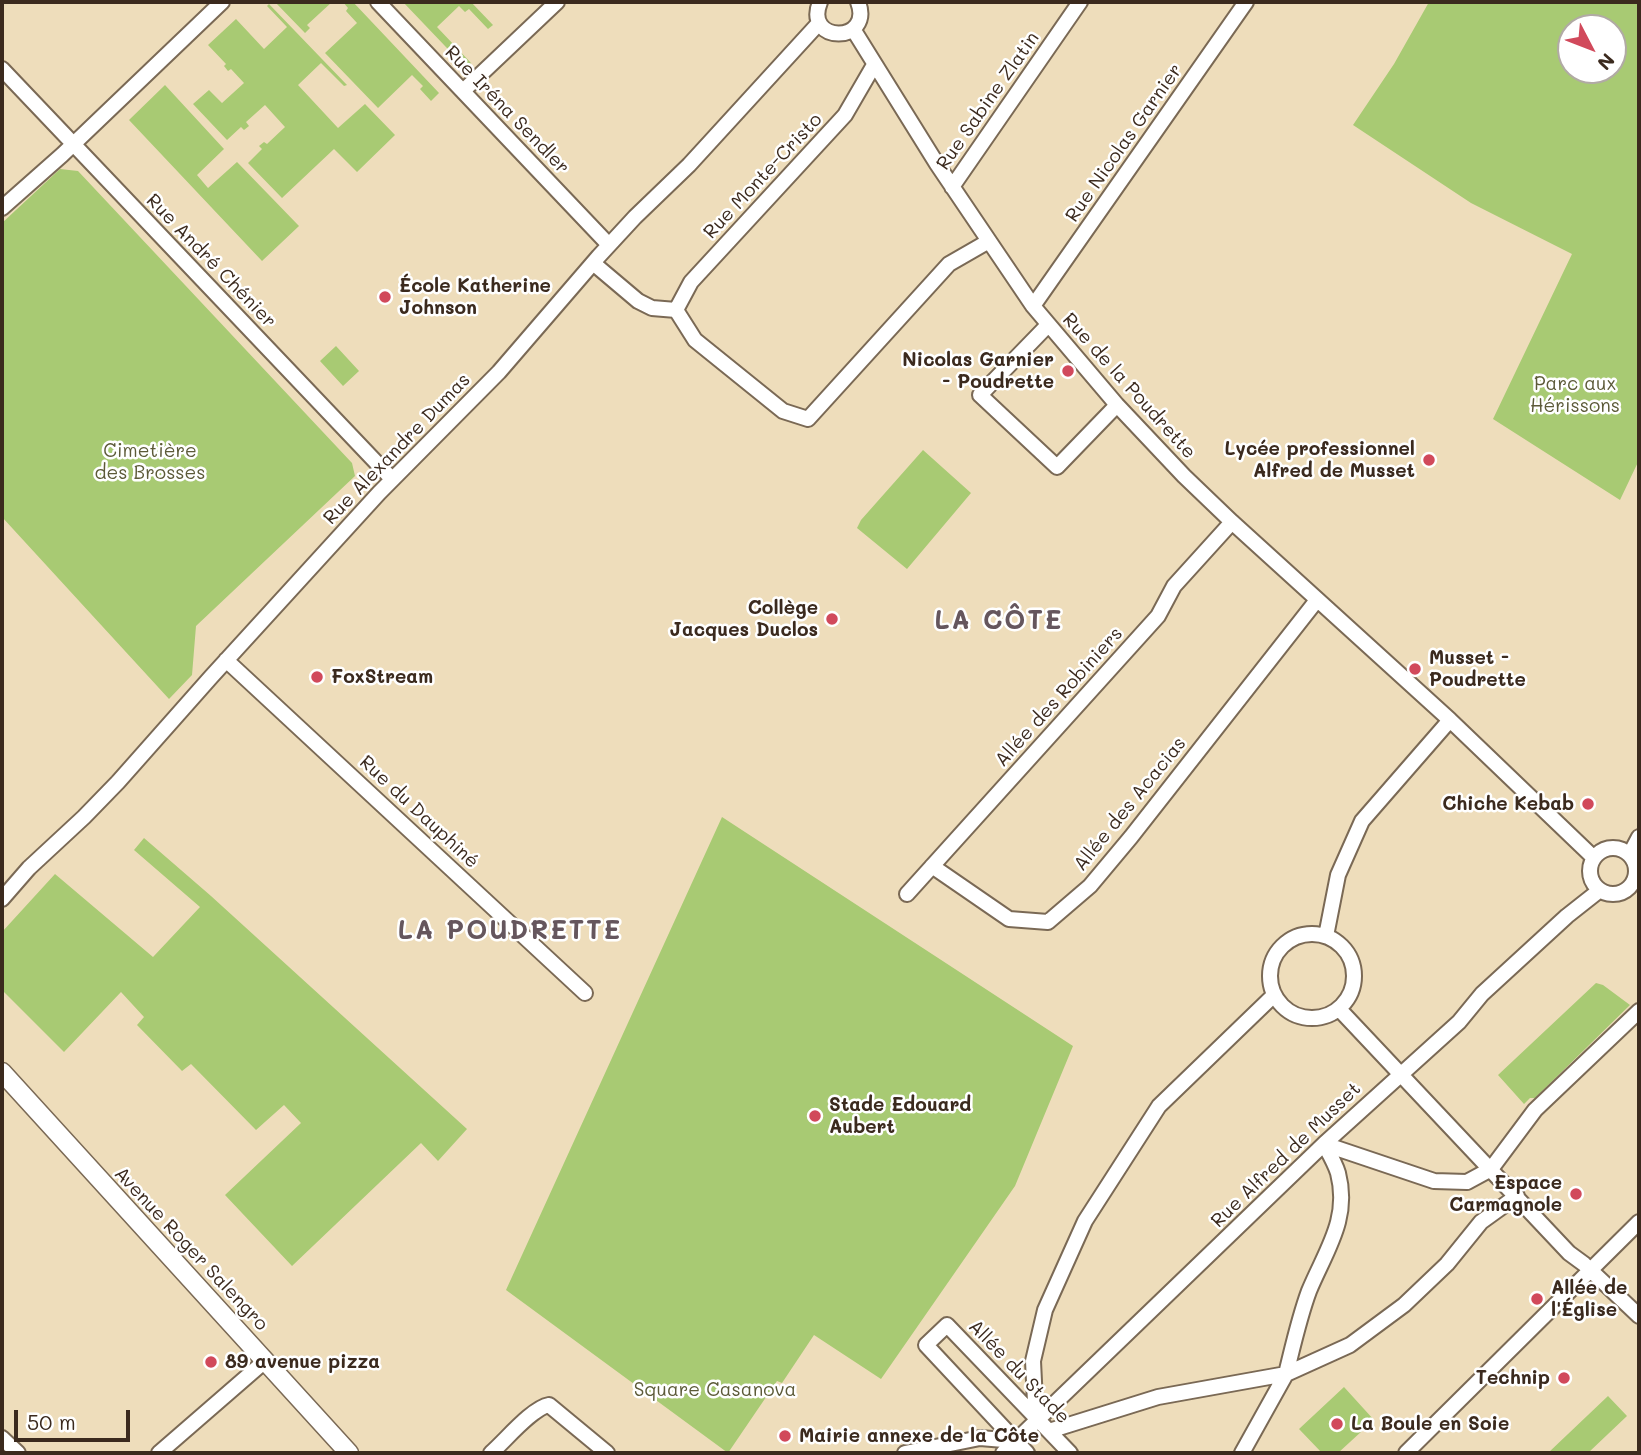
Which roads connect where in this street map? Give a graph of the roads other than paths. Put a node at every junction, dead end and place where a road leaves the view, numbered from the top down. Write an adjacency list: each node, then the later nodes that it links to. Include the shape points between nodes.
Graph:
1 (222, 2): 13 (street)
2 (378, 2): 12 (street, Rue Iréna Sendler)
3 (557, 2): 12 (street)
4 (820, 2): 8 (street)
5 (858, 2): 9 (street, via 860,17)
6 (1080, 2): 14 (street, Rue Sabine Zlatin)
7 (1246, 2): 19 (street, Rue Nicolas Garnier)
8 (819, 23): 9 (street, via 832,33); 17 (street, Rue Alexandre Dumas)
9 (853, 29): 10 (street, Rue de la Poudrette)
10 (874, 65): 14 (street, Rue de la Poudrette); 20 (street, Rue Monte-Cristo, via 845,115 691,282)
11 (2, 69): 13 (street, Rue André Chénier)
12 (463, 91): 17 (street, Rue Iréna Sendler)
13 (74, 144): 15 (street); 23 (street, Rue André Chénier)
14 (952, 187): 16 (street, Rue de la Poudrette)
15 (2, 208)
16 (989, 242): 19 (street, Rue de la Poudrette); 20 (street, via 949,264 808,419 783,411 695,340)
17 (609, 245): 18 (street, Rue Alexandre Dumas)
18 (593, 263): 20 (street, via 638,302); 23 (street, Rue Alexandre Dumas, via 499,372)
19 (1033, 306): 21 (street, Rue de la Poudrette)
20 (676, 310)
21 (1048, 325): 22 (street, Rue de la Poudrette); 22 (street, via 980,395 1057,467)
22 (1117, 405): 24 (street, Rue de la Poudrette)
23 (392, 479): 26 (street, Rue Alexandre Dumas)
24 (1232, 522): 25 (street, Rue de la Poudrette); 31 (street, Allée des Robiniers, via 1174,586 1158,616)
25 (1317, 600): 27 (street, Rue de la Poudrette); 31 (street, Allée des Acacias, via 1131,837 1090,886 1048,922 1009,919)
26 (226, 660): 35 (street, Rue Alexandre Dumas, via 118,782); 37 (street, Rue du Dauphiné)
27 (1450, 720): 30 (street, Rue de la Poudrette); 36 (street, via 1362,821 1338,875)
28 (1639, 836): 29 (street)
29 (1630, 854): 30 (street, via 1611,848); 32 (street, via 1637,873)
30 (1594, 858): 33 (street, via 1591,879)
31 (932, 866): 34 (street, Allée des Robiniers)
32 (1635, 889): 33 (street, via 1620,893)
33 (1600, 890): 42 (street, Rue Alfred de Musset)
34 (907, 894)
35 (2, 899)
36 (1326, 936): 38 (street, via 1303,934 1280,948 1269,974); 39 (street, via 1341,947 1354,972 1353,987)
37 (585, 993)
38 (1273, 996): 39 (street, via 1280,1007 1307,1018); 51 (street, via 1159,1106 1085,1221 1045,1310 1033,1361 1035,1402)
39 (1340, 1010): 42 (street)
40 (1639, 1011): 44 (street, via 1535,1110)
41 (2, 1072): 49 (street, Avenue Roger Salengro)
42 (1401, 1073): 43 (street, Rue Alfred de Musset); 44 (street)
43 (1324, 1144): 44 (street, via 1434,1181 1467,1182); 50 (street, via 1338,1172 1343,1204 1333,1243 1297,1323); 51 (street, Rue Alfred de Musset)
44 (1491, 1169): 45 (street)
45 (1517, 1196): 47 (street); 50 (street, via 1481,1222 1447,1264 1404,1305 1350,1345)
46 (1639, 1222): 47 (street)
47 (1591, 1271): 48 (street); 64 (street)
48 (1639, 1316)
49 (265, 1361): 55 (street); 56 (street, Avenue Roger Salengro)
50 (1286, 1374): 51 (street, via 1158,1397); 63 (street)
51 (1044, 1425): 53 (street, Rue Alfred de Musset); 53 (street, Allée du Stade, via 947,1325 926,1345); 62 (street, Allée du Stade)
52 (2, 1438): 54 (street)
53 (1016, 1441): 59 (street, via 981,1438); 60 (street, Rue Alfred de Musset); 61 (street, Allée du Stade)
54 (18, 1453)
55 (159, 1453)
56 (349, 1453)
57 (491, 1453): 58 (street, via 549,1405)
58 (607, 1453)
59 (905, 1453)
60 (1003, 1453)
61 (1027, 1453)
62 (1070, 1453)
63 (1242, 1453)
64 (1406, 1453)

